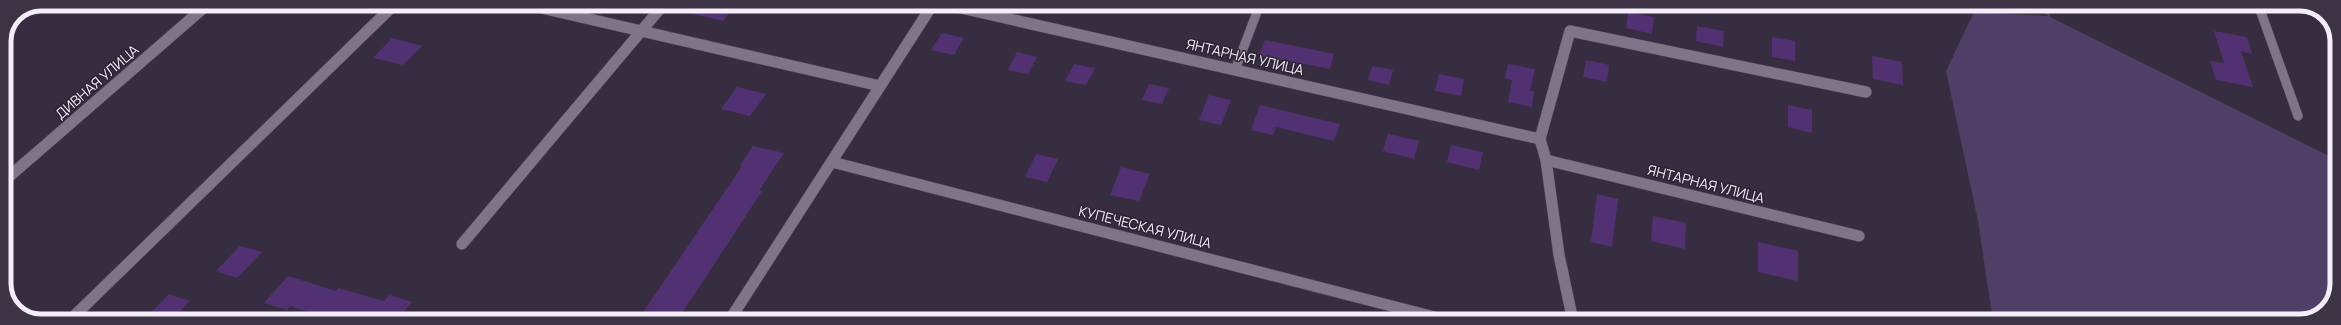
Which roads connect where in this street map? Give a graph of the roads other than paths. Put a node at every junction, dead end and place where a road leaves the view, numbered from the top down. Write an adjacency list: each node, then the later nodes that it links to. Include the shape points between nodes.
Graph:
1 (200, 11): 17 (street, ДИВНАЯ УЛИЦА)
2 (388, 11): 20 (street)
3 (554, 11): 9 (street)
4 (658, 11): 9 (street)
5 (928, 11): 11 (street)
6 (974, 11): 10 (street, ЯНТАРНАЯ УЛИЦА)
7 (1257, 11): 10 (lane)
8 (2260, 11): 13 (lane)
9 (641, 31): 11 (street); 19 (street)
10 (1234, 70): 14 (street, ЯНТАРНАЯ УЛИЦА)
11 (880, 86): 16 (street)
12 (1866, 92): 14 (street, via 1570,31)
13 (2298, 116)
14 (1540, 139): 15 (street)
15 (1546, 160): 18 (street, ЯНТАРНАЯ УЛИЦА); 23 (street, via 1559,254)
16 (832, 162): 21 (street); 22 (street, КУПЕЧЕСКАЯ УЛИЦА)
17 (11, 175)
18 (1858, 236)
19 (462, 244)
20 (76, 314)
21 (734, 314)
22 (1423, 314)
23 (1572, 314)

